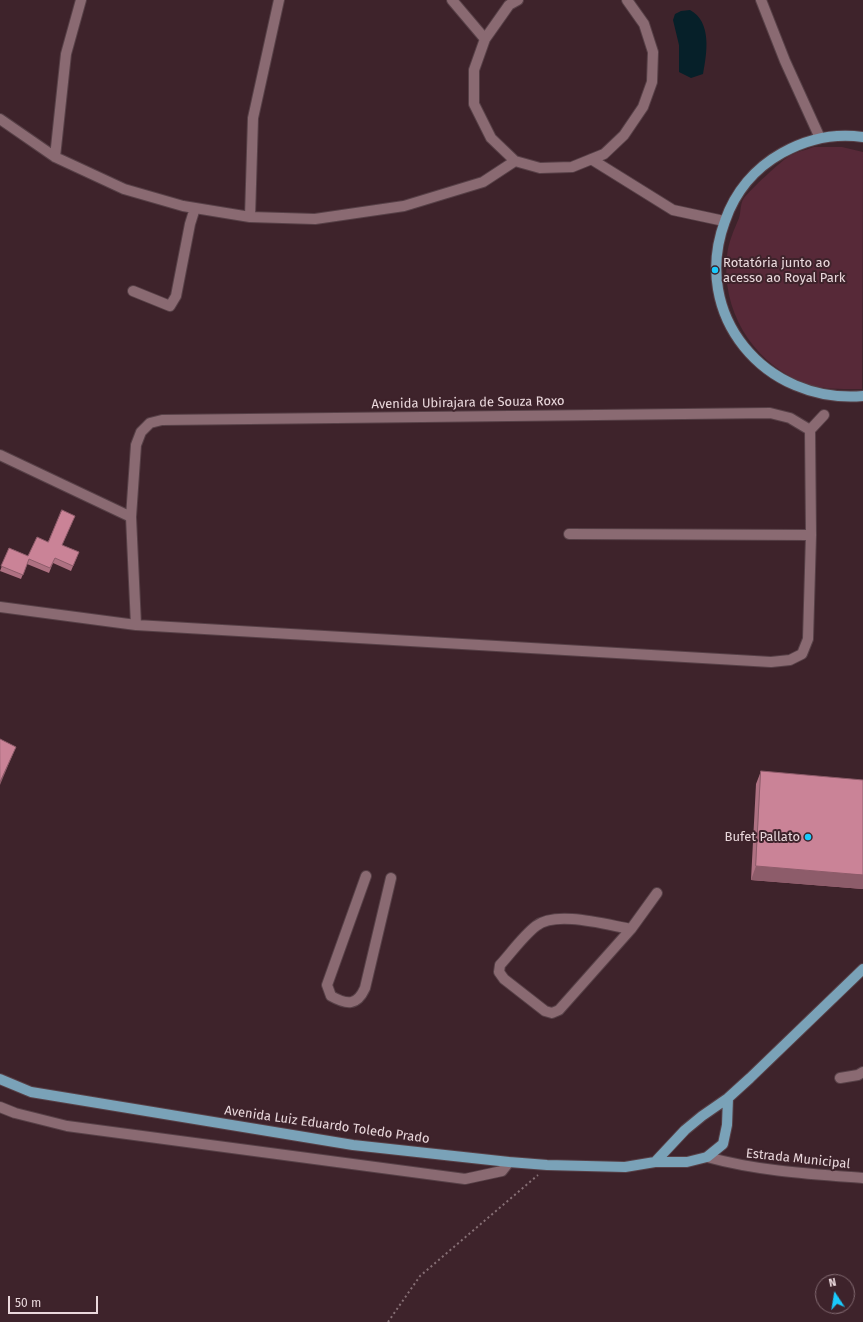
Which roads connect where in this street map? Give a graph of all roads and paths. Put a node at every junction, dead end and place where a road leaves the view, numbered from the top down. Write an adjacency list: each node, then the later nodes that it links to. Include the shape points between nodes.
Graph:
1 (81, 0): 11 (street, via 66,54)
2 (279, 0): 15 (street, via 253,118)
3 (452, 0): 7 (street)
4 (518, 0): 7 (street, via 509,5)
5 (627, 0): 12 (street, via 644,24 654,52 652,82 643,107 624,135 604,154)
6 (761, 0): 10 (street)
7 (485, 39): 13 (street, via 474,70 474,104 491,138)
8 (0, 119): 11 (street)
9 (863, 137): 10 (main road, via 850,135)
10 (820, 138): 16 (main road, via 794,146 770,160 739,191)
11 (55, 158): 14 (street, via 124,189)
12 (590, 160): 13 (street, via 572,167 540,168); 16 (street, via 673,210)
13 (515, 162): 15 (street, via 483,182 404,206 315,219)
14 (195, 208): 15 (street); 17 (street, via 176,296 170,306)
15 (250, 217)
16 (724, 221): 18 (main road, via 718,237 715,270 720,303 734,333 754,360 781,380 812,392 845,397)
17 (132, 291)
18 (863, 396)
19 (824, 415): 20 (street)
20 (810, 430): 22 (street, Avenida Ubirajara de Souza Roxo, via 790,418 770,413 162,420 150,423 140,432 136,445); 24 (street)
21 (0, 455): 22 (street)
22 (131, 517): 26 (street)
23 (569, 534): 24 (street)
24 (811, 535): 26 (street, via 808,639 802,654 790,660 763,662)
25 (0, 607): 26 (street)
26 (136, 625)
27 (366, 876): 28 (street, via 327,985 331,996 346,1002 354,1002 360,998 365,988)
28 (391, 878)
29 (657, 893): 30 (street)
30 (631, 929): 30 (street, via 567,919 549,920 536,926 500,965 500,972 504,979 545,1011 552,1013 559,1010)
31 (863, 969): 35 (main road)
32 (863, 1072): 33 (street)
33 (840, 1078)
34 (0, 1079): 38 (main road, Avenida Luiz Eduardo Toledo Prado, via 38,1094 353,1145)
35 (728, 1098): 37 (main road, Avenida Luiz Eduardo Toledo Prado, via 723,1144); 39 (main road, via 685,1130)
36 (0, 1107): 38 (street, via 67,1126 465,1179 502,1170)
37 (707, 1157): 39 (main road, Avenida Luiz Eduardo Toledo Prado, via 687,1162); 41 (street, Estrada Municipal, via 737,1166 778,1172)
38 (509, 1162): 40 (main road, Avenida Luiz Eduardo Toledo Prado)
39 (655, 1162): 40 (main road, Avenida Luiz Eduardo Toledo Prado, via 625,1167)
40 (547, 1166): 42 (path, via 420,1276)
41 (863, 1178)
42 (388, 1322)

